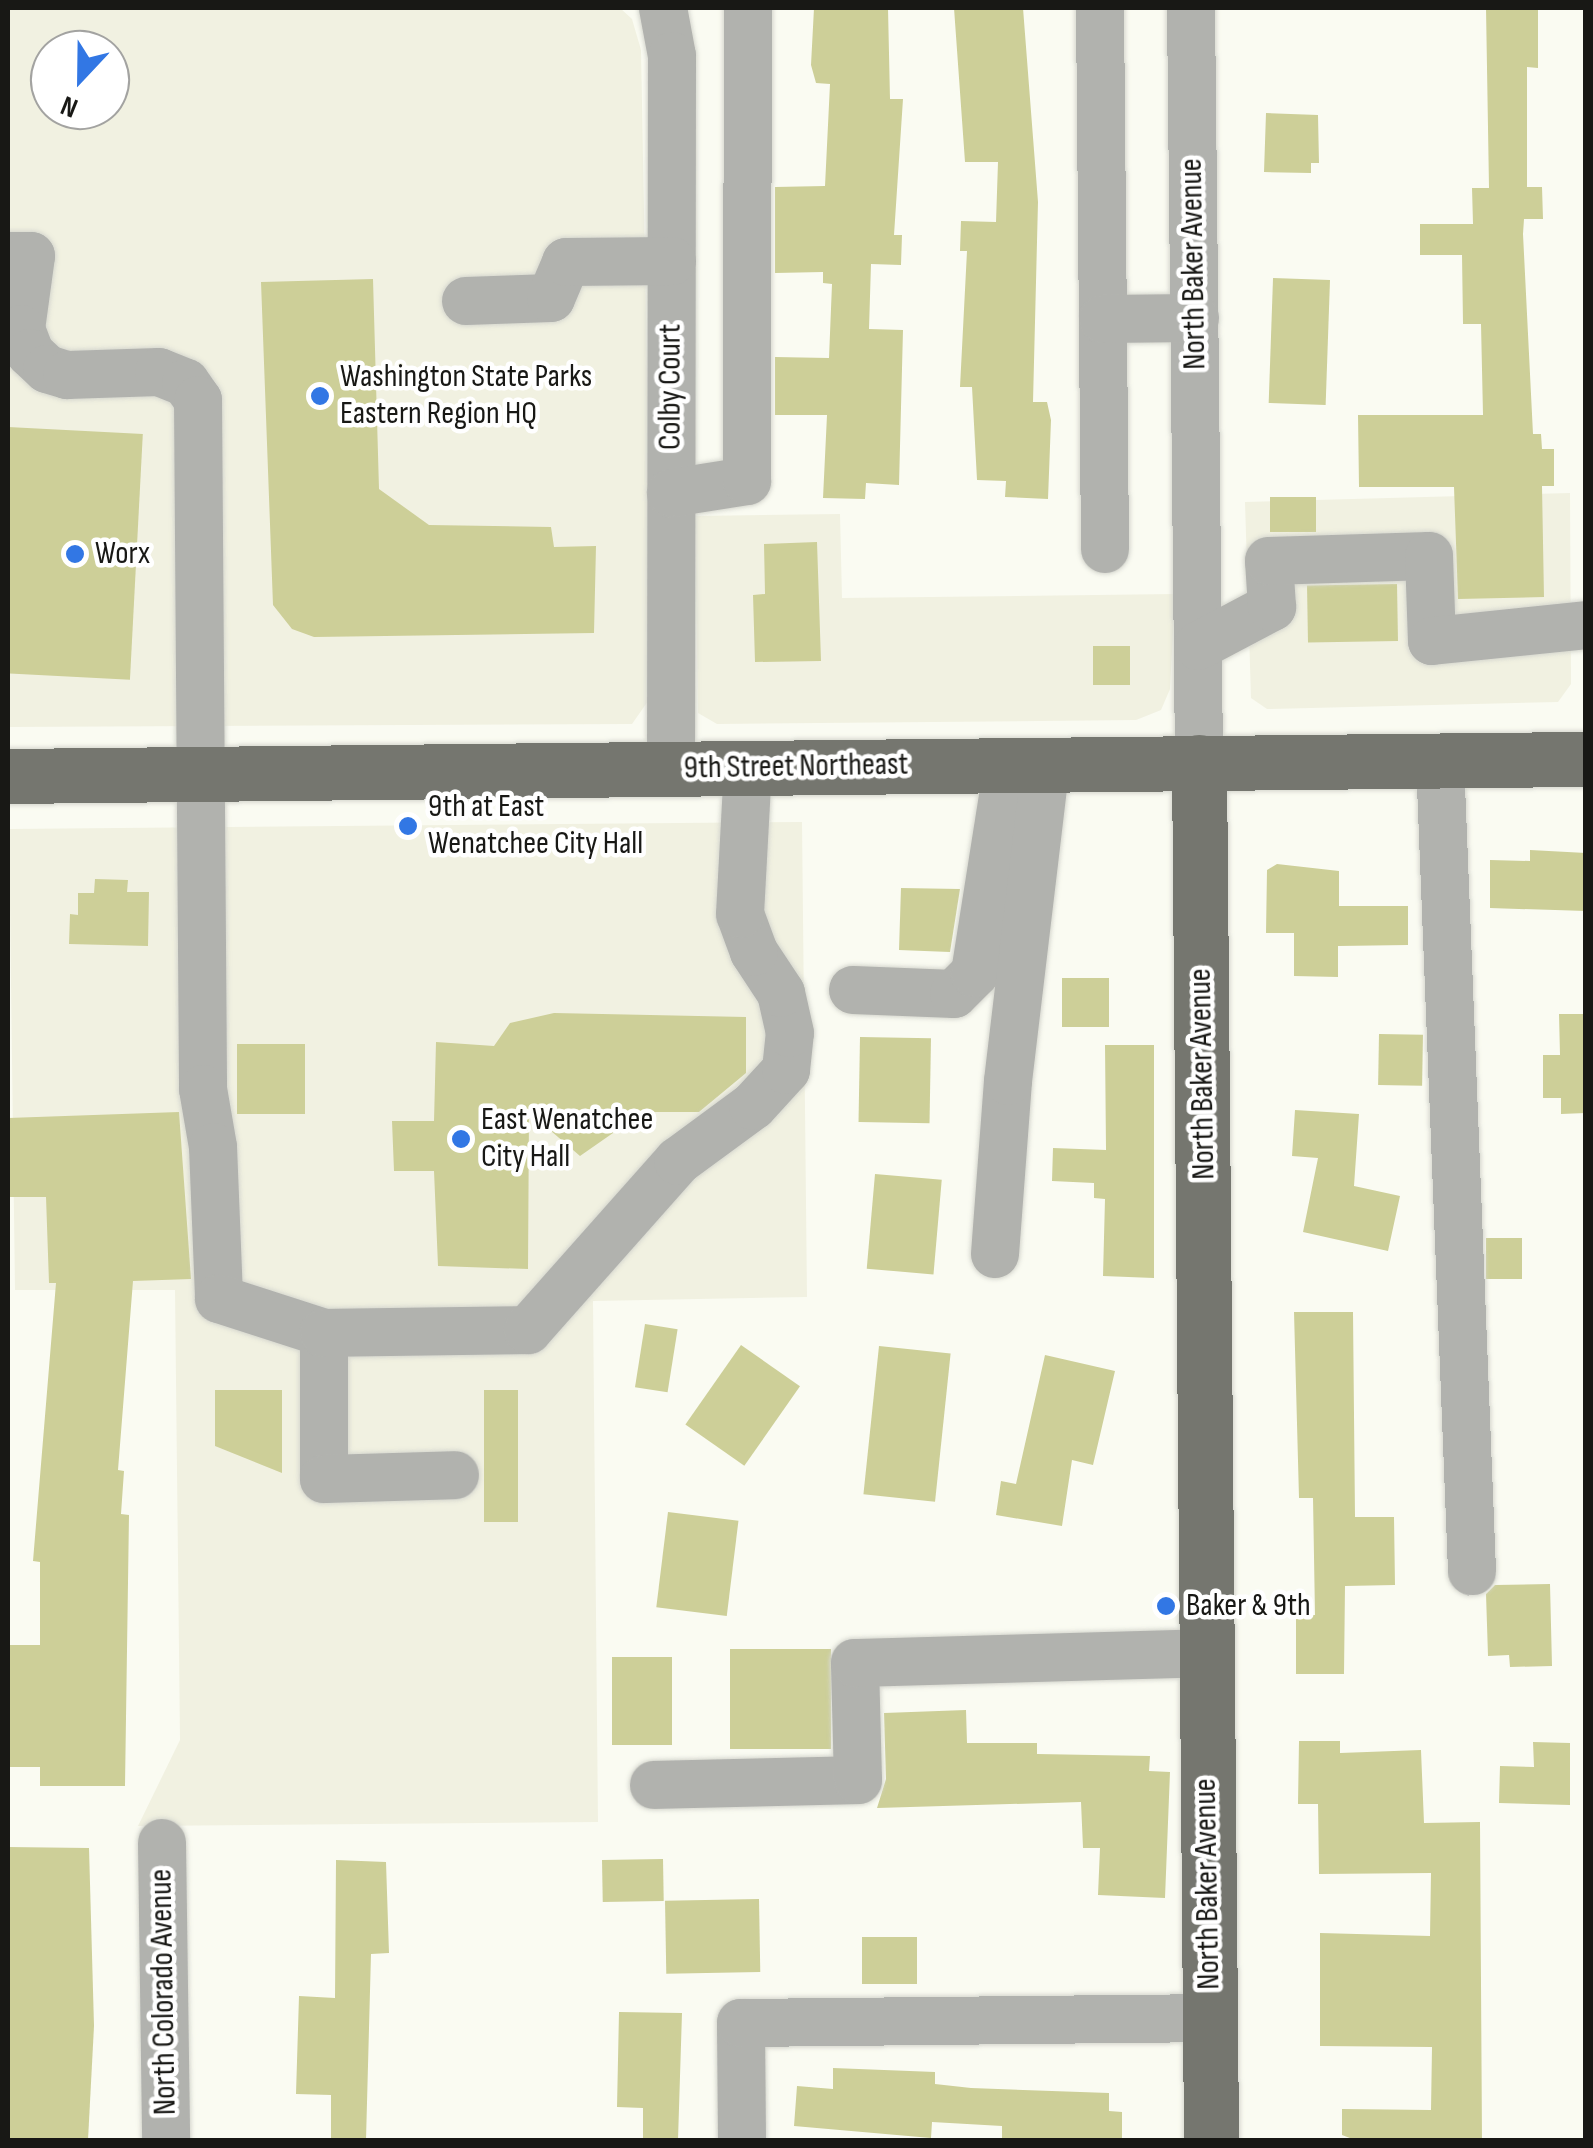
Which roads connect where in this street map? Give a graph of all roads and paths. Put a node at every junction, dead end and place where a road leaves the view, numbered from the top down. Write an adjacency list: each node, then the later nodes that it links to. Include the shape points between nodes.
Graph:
1 (664, 8): 6 (street, Colby Court, via 672,56)
2 (748, 8): 10 (street, via 747,481)
3 (1100, 8): 9 (street)
4 (1191, 8): 8 (street, North Baker Avenue)
5 (8, 256): 20 (street, via 31,256 21,330 46,369 67,375 159,372 186,383 198,400)
6 (672, 261): 7 (street, via 566,262 552,298); 10 (street, Colby Court)
7 (466, 301)
8 (1195, 318): 9 (street); 13 (street, North Baker Avenue)
9 (1103, 320): 11 (street)
10 (671, 493): 19 (street, Colby Court)
11 (1105, 549)
12 (1586, 625): 13 (street, via 1432,641 1429,556 1270,560 1272,607)
13 (1198, 646): 16 (street, North Baker Avenue)
14 (1586, 758): 15 (main road, 9th Street Northeast)
15 (1440, 760): 16 (main road, 9th Street Northeast); 26 (street)
16 (1199, 762): 17 (main road, 9th Street Northeast); 27 (main road, North Baker Avenue)
17 (1027, 764): 18 (main road, 9th Street Northeast); 22 (street, via 976,973 954,994); 23 (street)
18 (748, 767): 19 (main road, 9th Street Northeast); 24 (street, via 740,914 754,952 782,994 790,1033 786,1070 753,1106 678,1161 528,1330)
19 (671, 768): 20 (main road, 9th Street Northeast)
20 (196, 774): 21 (main road, 9th Street Northeast); 24 (street, via 203,1089 213,1147 219,1299)
21 (8, 776)
22 (853, 990)
23 (996, 1254)
24 (324, 1333): 25 (street, via 324,1480)
25 (456, 1475)
26 (1472, 1572)
27 (1206, 1654): 28 (street, via 855,1663 858,1780); 30 (main road, North Baker Avenue)
28 (654, 1785)
29 (162, 1843): 31 (street, North Colorado Avenue)
30 (1209, 2018): 32 (street, via 741,2023); 33 (main road, North Baker Avenue)
31 (166, 2140)
32 (742, 2140)
33 (1210, 2140)

